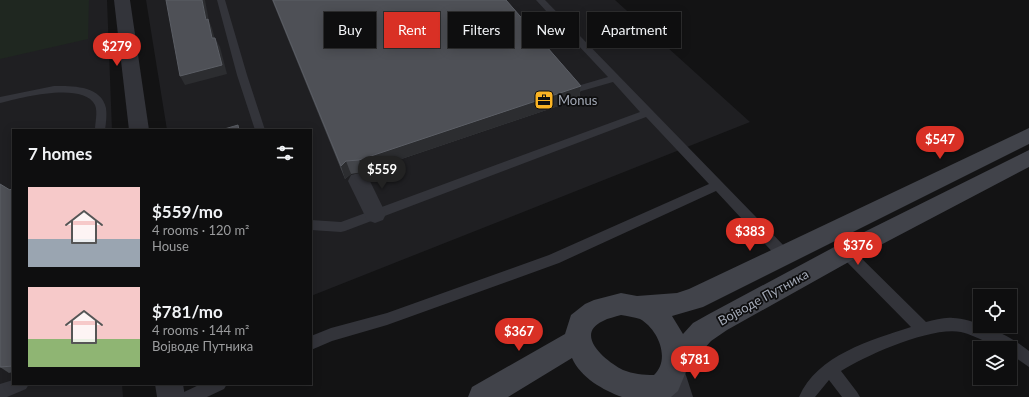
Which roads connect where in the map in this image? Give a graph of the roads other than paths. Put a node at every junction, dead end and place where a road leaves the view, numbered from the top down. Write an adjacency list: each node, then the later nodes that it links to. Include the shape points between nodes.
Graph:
1 (122, 0): 11 (street)
2 (221, 0): 12 (lane)
3 (540, 0): 4 (lane)
4 (552, 12)
5 (579, 41): 6 (lane)
6 (614, 78): 7 (lane); 9 (lane)
7 (578, 89)
8 (0, 100): 10 (lane, via 39,90 80,91 94,97 100,106)
9 (647, 113): 16 (lane); 17 (lane)
10 (100, 129)
11 (139, 129)
12 (260, 129)
13 (1029, 135): 20 (main road, Војводе Путника)
14 (1029, 158): 19 (main road, Војводе Путника)
15 (359, 181): 17 (street)
16 (719, 185): 20 (lane); 24 (lane, via 554,259)
17 (375, 214): 18 (lane, via 340,227)
18 (312, 225)
19 (846, 252): 22 (lane); 27 (main road, Војводе Путника, via 702,332)
20 (784, 255): 21 (main road, Војводе Путника, via 694,299 676,304)
21 (638, 307): 23 (main road, via 611,305 591,313 581,325); 27 (main road, via 662,322 670,334 675,346)
22 (923, 329): 25 (lane, via 951,324 968,326 1017,349); 26 (lane, via 846,360)
23 (577, 341): 32 (main road, via 577,353 590,377); 35 (main road)
24 (312, 344)
25 (1029, 360)
26 (830, 371): 36 (lane, via 817,381); 37 (lane)
27 (676, 376): 32 (main road, via 649,394)
28 (18, 385): 31 (lane)
29 (169, 385): 33 (street)
30 (217, 385): 34 (lane)
31 (0, 392)
32 (616, 396)
33 (171, 397)
34 (189, 397)
35 (482, 397)
36 (807, 397)
37 (852, 397)

